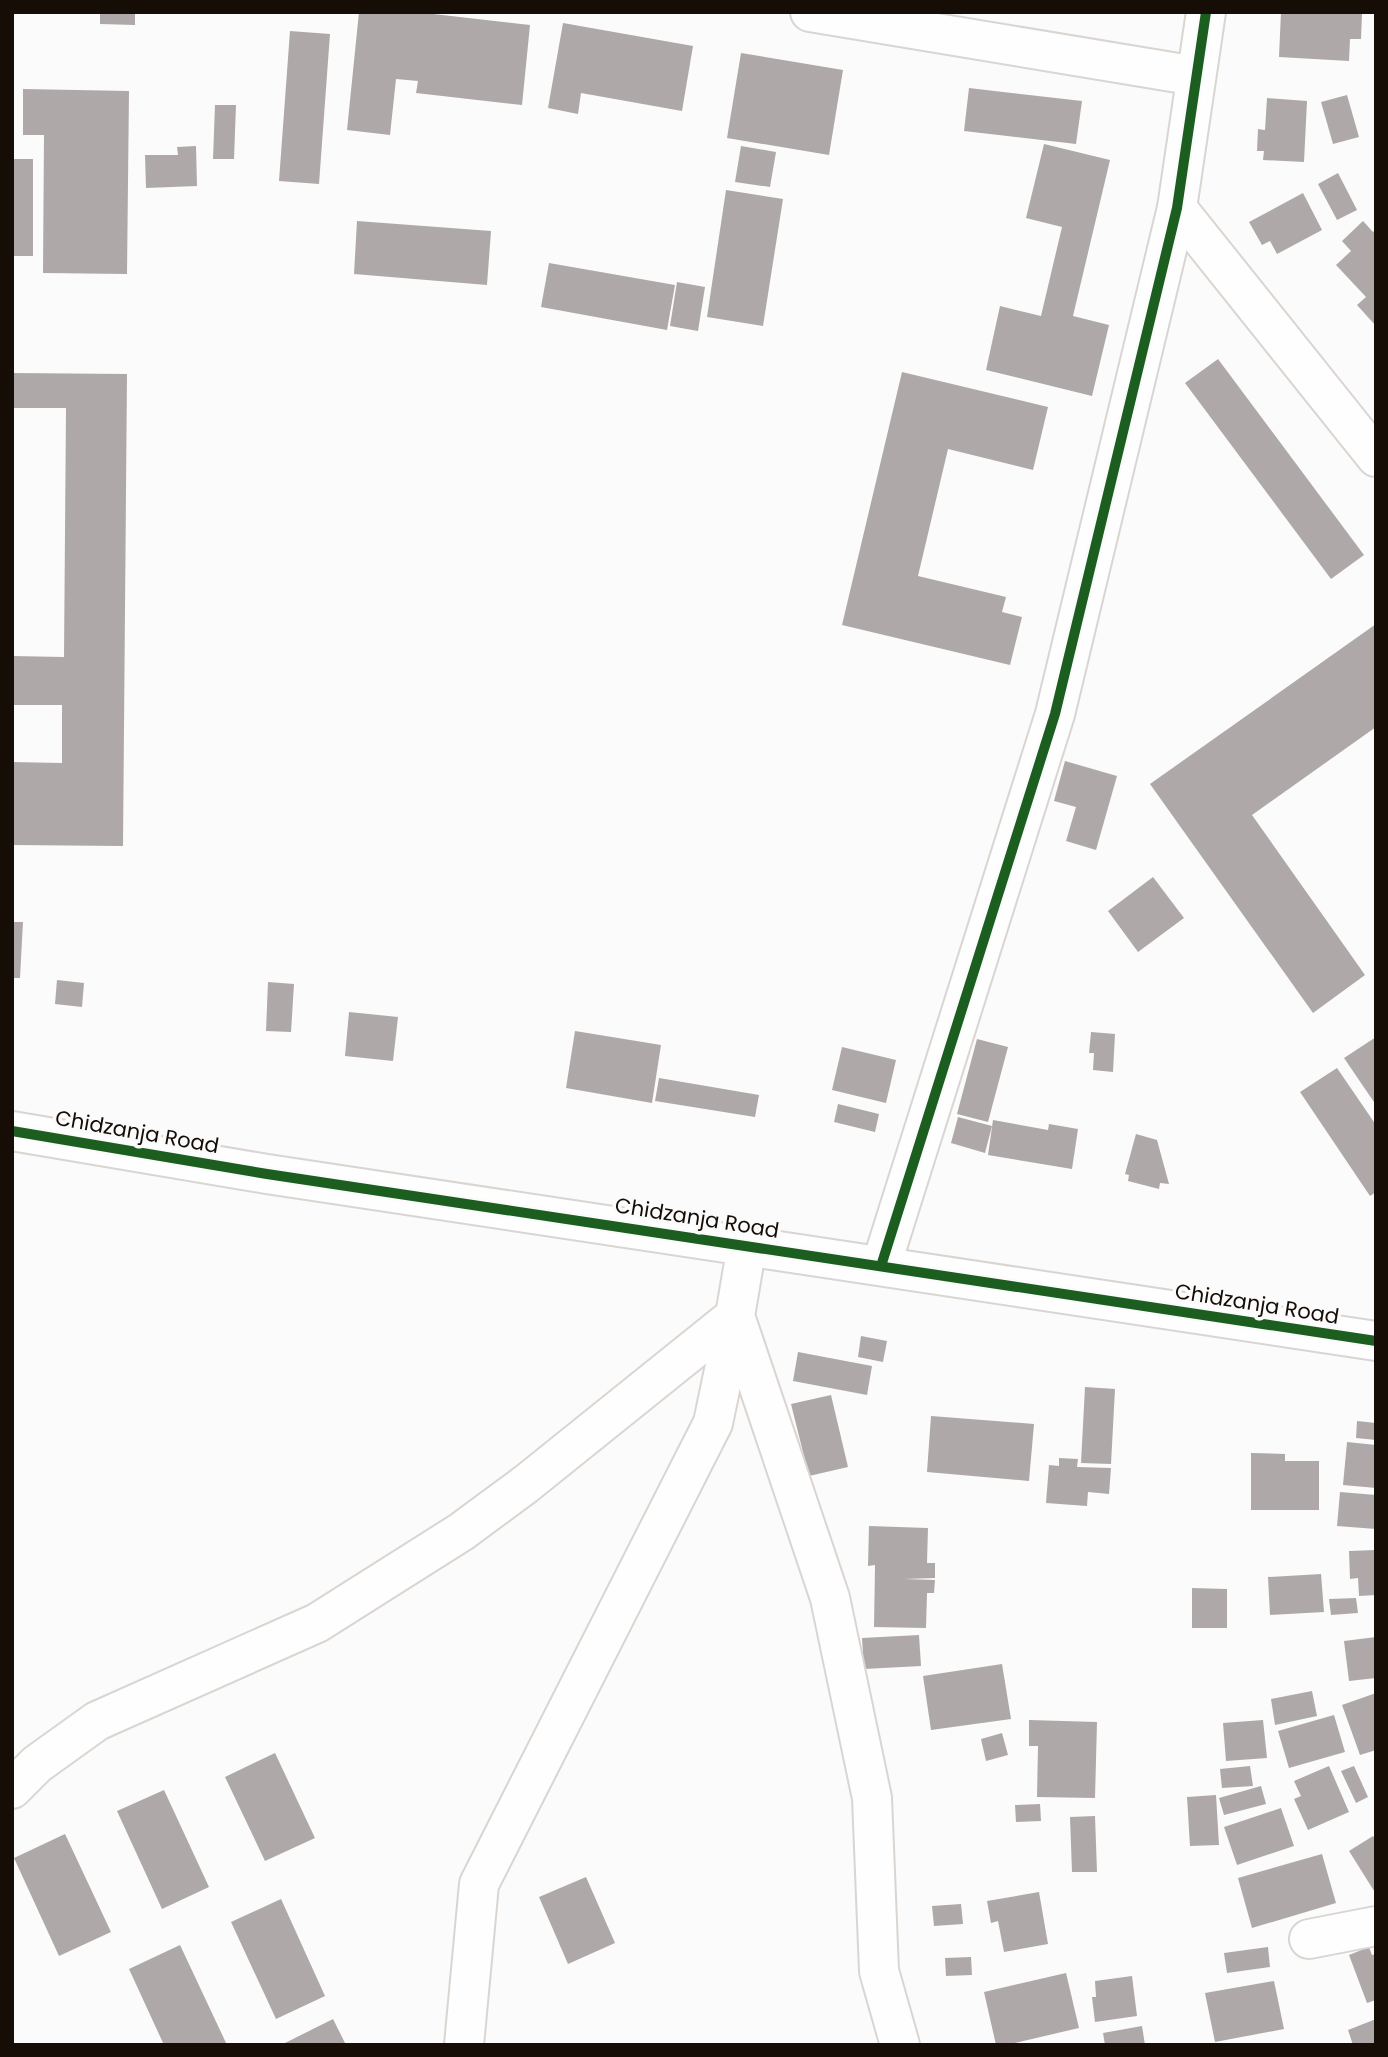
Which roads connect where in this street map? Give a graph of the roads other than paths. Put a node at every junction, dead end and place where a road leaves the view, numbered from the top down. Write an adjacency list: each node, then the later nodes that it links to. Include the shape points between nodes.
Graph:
1 (810, 12): 3 (street)
2 (1206, 12): 3 (street)
3 (1196, 76): 4 (street)
4 (1177, 208): 5 (street); 8 (street, via 1055,714)
5 (1376, 457)
6 (12, 1131): 7 (street, Chidzanja Road)
7 (747, 1245): 8 (street, Chidzanja Road); 9 (street)
8 (881, 1266): 10 (street, Chidzanja Road)
9 (735, 1316): 11 (street, via 461,1532 317,1623 97,1721 37,1764); 14 (street, via 713,1423 479,1884); 15 (street, via 830,1598 872,1798 878,1971)
10 (1376, 1341)
11 (12, 1790)
12 (1376, 1926): 13 (street)
13 (1309, 1939)
14 (464, 2045)
15 (900, 2045)

